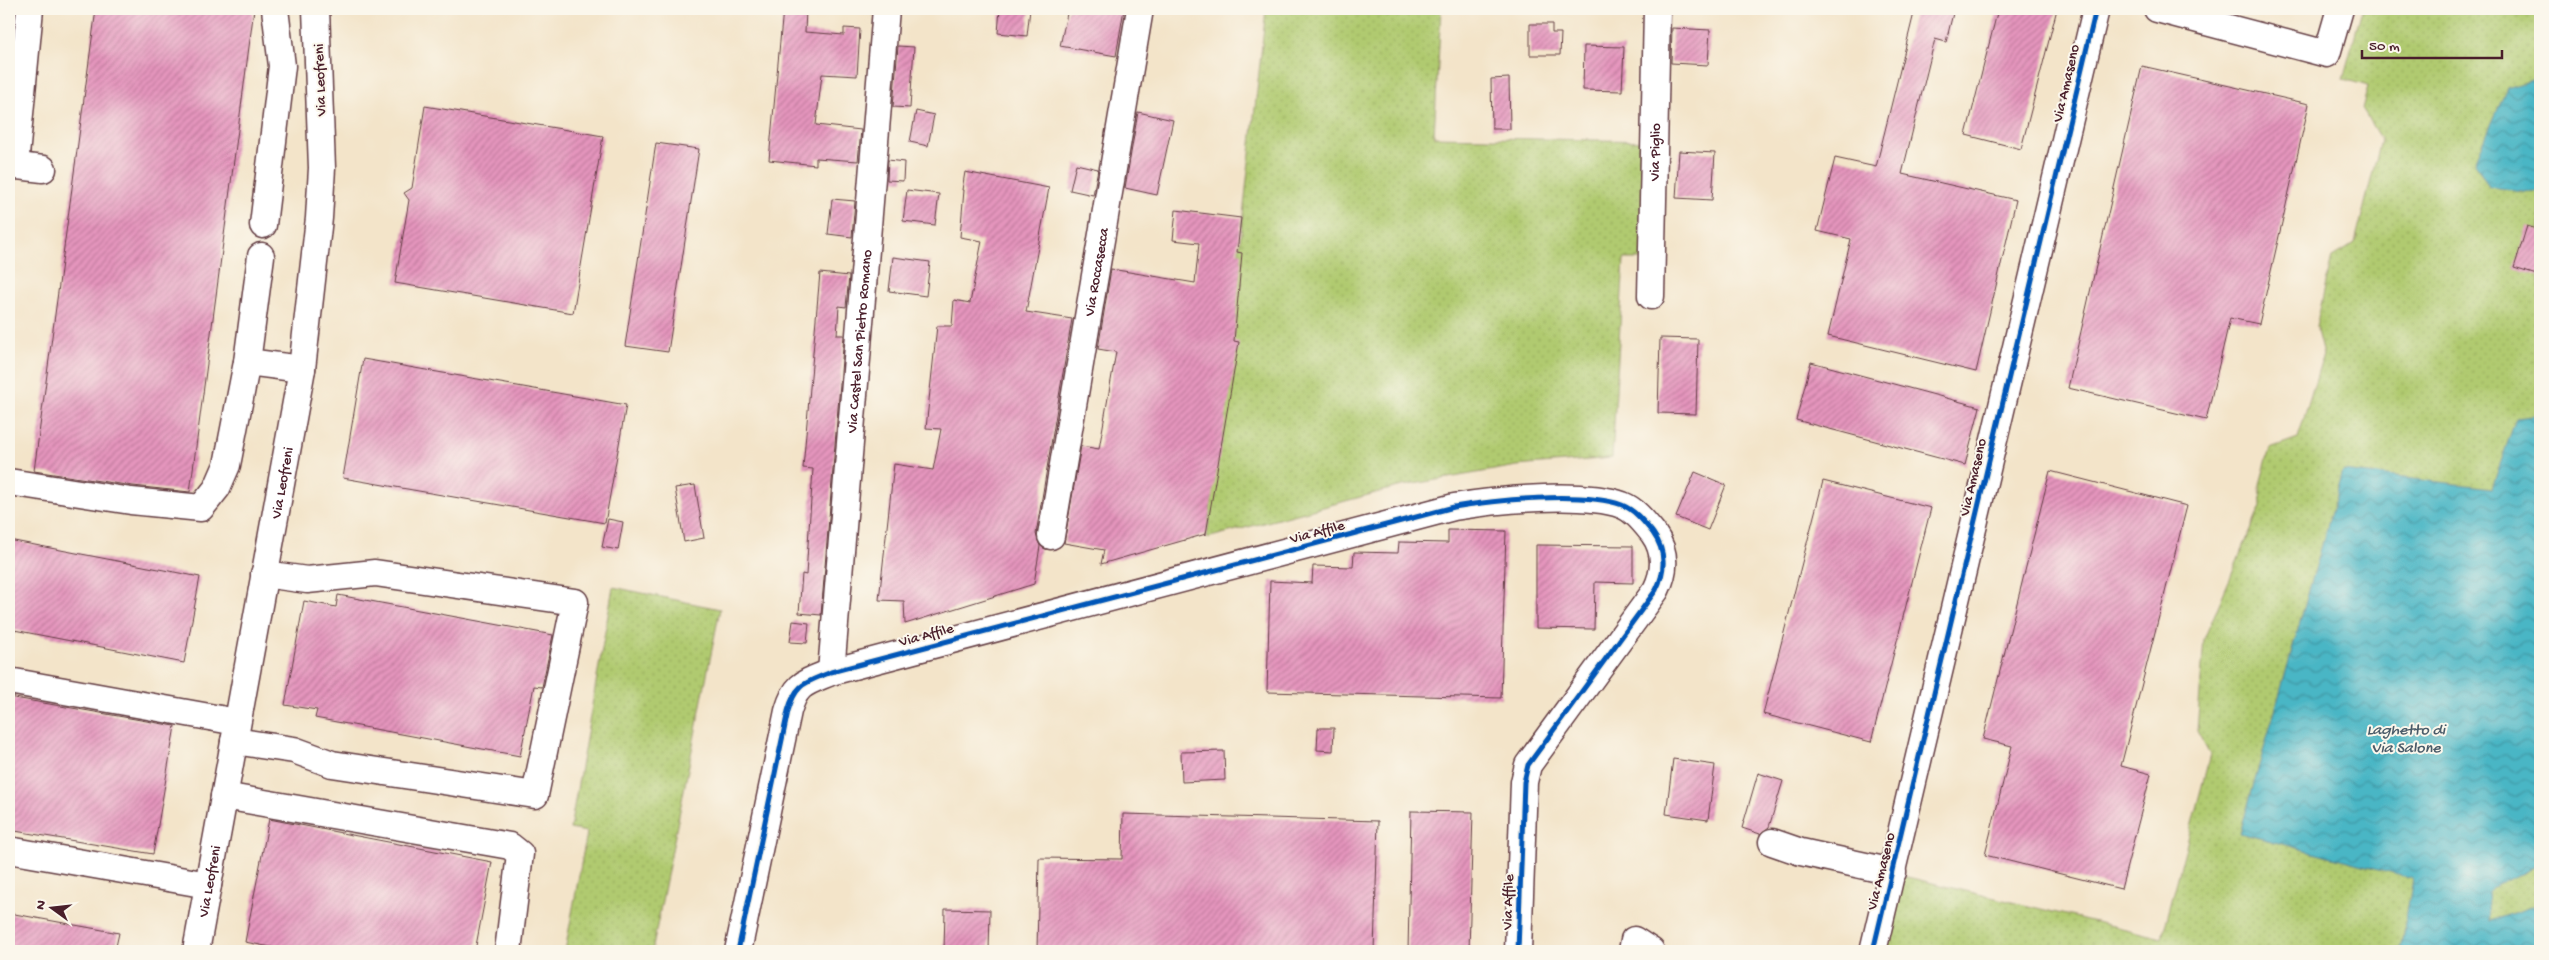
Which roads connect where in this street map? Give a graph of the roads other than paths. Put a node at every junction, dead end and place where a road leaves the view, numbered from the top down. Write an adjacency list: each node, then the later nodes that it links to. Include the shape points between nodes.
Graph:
1 (30, 9): 10 (street)
2 (275, 9): 12 (street, via 282,66)
3 (316, 9): 16 (street, Via Leofreni, via 322,168)
4 (886, 9): 20 (street, Via Castel San Pietro Romano)
5 (1140, 9): 18 (street, Via Roccasecca)
6 (1657, 9): 14 (street, Via Piglio)
7 (2096, 9): 26 (street, Via Amaseno)
8 (2157, 9): 9 (street, via 2327,54)
9 (2333, 10)
10 (12, 166): 11 (street)
11 (43, 169)
12 (262, 225)
13 (261, 256): 15 (street)
14 (1651, 296)
15 (247, 362): 16 (street); 17 (street, via 227,465 217,488 201,508)
16 (302, 369): 19 (street, Via Leofreni)
17 (9, 482)
18 (1051, 536)
19 (264, 574): 22 (street, Via Leofreni); 22 (street, via 306,580 375,573 575,602 535,795 332,764)
20 (831, 672): 30 (street, Via Affile, via 802,684 792,694); 31 (street, Via Affile, via 1454,507 1542,499 1579,499 1624,506 1644,521 1659,542 1663,554 1661,579 1526,770)
21 (9, 682): 22 (street)
22 (236, 731): 23 (street, Via Leofreni)
23 (224, 796): 27 (street, Via Leofreni); 29 (street, via 510,846 520,854)
24 (1772, 842): 26 (street, via 1801,852)
25 (9, 850): 27 (street)
26 (1893, 872): 34 (street, Via Amaseno)
27 (208, 884): 28 (street, Via Leofreni)
28 (196, 951)
29 (508, 951)
30 (738, 951)
31 (1518, 951)
32 (1632, 951): 33 (street, via 1634,940)
33 (1651, 951)
34 (1873, 951)

